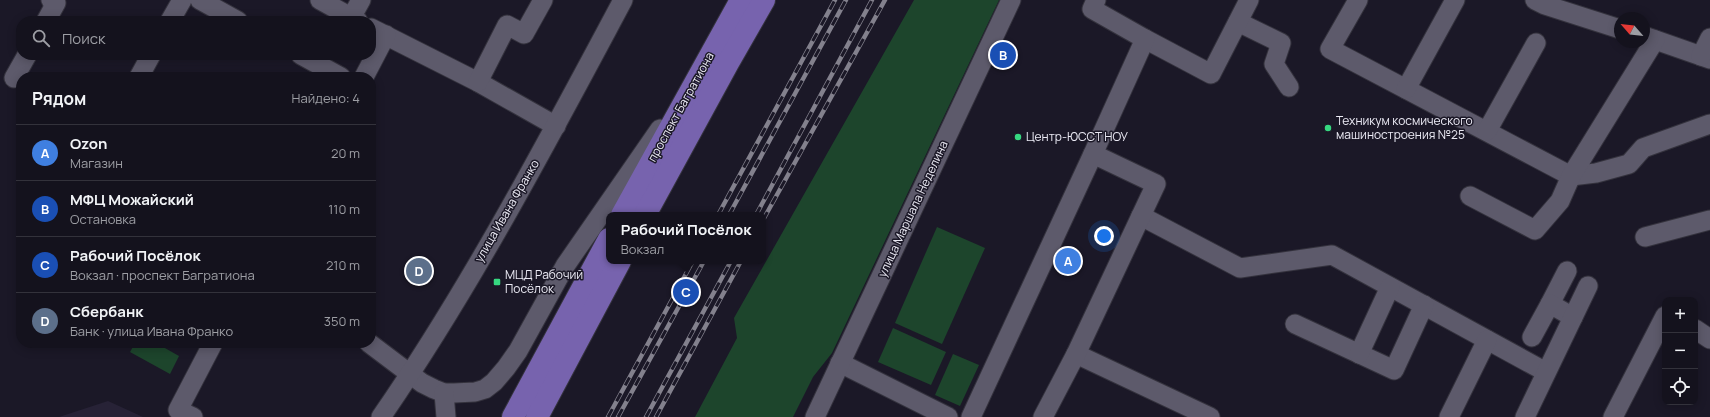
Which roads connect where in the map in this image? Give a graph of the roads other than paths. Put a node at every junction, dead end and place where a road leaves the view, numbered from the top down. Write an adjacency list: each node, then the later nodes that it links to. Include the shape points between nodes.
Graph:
1 (51, 0): 16 (street, via 56,3)
2 (182, 0): 17 (street)
3 (200, 0): 18 (street)
4 (320, 0): 19 (street)
5 (361, 0): 20 (street)
6 (543, 0): 39 (street, via 524,34 507,25)
7 (623, 0): 43 (street, улица Ивана Франко)
8 (741, 0): 29 (main road, проспект Багратиона)
9 (764, 0): 49 (main road, проспект Багратиона)
10 (1012, 0): 71 (street, улица Маршала Неделина)
11 (1096, 0): 26 (street, via 1092,9)
12 (1249, 0): 21 (street)
13 (1358, 0): 41 (street, via 1330,49)
14 (1455, 0): 41 (street)
15 (1535, 0): 22 (street)
16 (49, 16)
17 (173, 16)
18 (229, 16)
19 (349, 16)
20 (355, 16)
21 (1238, 22): 26 (street, via 1211,74); 40 (street, via 1281,43 1274,64)
22 (1614, 27)
23 (379, 31): 39 (street)
24 (1650, 38): 30 (street)
25 (1710, 38): 30 (street)
26 (1145, 39): 45 (street)
27 (1536, 43): 44 (street)
28 (1643, 48): 46 (street)
29 (712, 53): 48 (main road, проспект Багратиона); 74 (street, via 565,266 506,368 485,389)
30 (1705, 57)
31 (24, 60): 38 (street)
32 (148, 60): 35 (street)
33 (310, 60): 36 (street)
34 (370, 60): 37 (street)
35 (141, 72)
36 (332, 72)
37 (366, 72)
38 (12, 78)
39 (478, 82): 43 (street)
40 (1289, 87)
41 (1406, 89): 44 (street)
42 (1710, 124): 46 (street, via 1643,148 1629,164 1596,173)
43 (556, 126): 73 (street, улица Ивана Франко, via 486,251)
44 (1487, 131): 46 (street)
45 (1093, 154): 50 (street, via 1156,184); 83 (street)
46 (1571, 176): 47 (street, via 1560,200 1535,230)
47 (1470, 196)
48 (624, 212)
49 (647, 212)
50 (1141, 216): 57 (street, via 1240,268 1332,255); 69 (street)
51 (1710, 220): 52 (street)
52 (1645, 237)
53 (606, 264): 79 (main road)
54 (608, 264): 80 (main road)
55 (1567, 271): 58 (street)
56 (1588, 286): 60 (street)
57 (1390, 287): 59 (street); 70 (street)
58 (1550, 304): 60 (street); 64 (street)
59 (1424, 305): 66 (street); 70 (street, via 1394,370)
60 (1573, 317): 72 (street)
61 (1662, 322): 88 (street)
62 (1295, 324): 70 (street)
63 (1698, 331): 65 (street)
64 (1532, 337)
65 (1710, 339)
66 (1487, 340): 72 (street); 86 (street)
67 (210, 348): 76 (street, via 178,410)
68 (376, 348): 73 (street)
69 (1076, 354): 75 (street); 84 (street)
70 (1358, 354)
71 (840, 363): 81 (street, улица Маршала Неделина); 82 (street)
72 (1546, 372): 87 (street)
73 (411, 374): 74 (street); 77 (street, улица Ивана Франко)
74 (444, 393): 78 (street)
75 (1189, 413): 85 (street)
76 (193, 417)
77 (381, 417)
78 (446, 417)
79 (513, 417)
80 (537, 417)
81 (815, 417)
82 (948, 417)
83 (971, 417)
84 (1043, 417)
85 (1210, 417)
86 (1449, 417)
87 (1525, 417)
88 (1613, 417)

